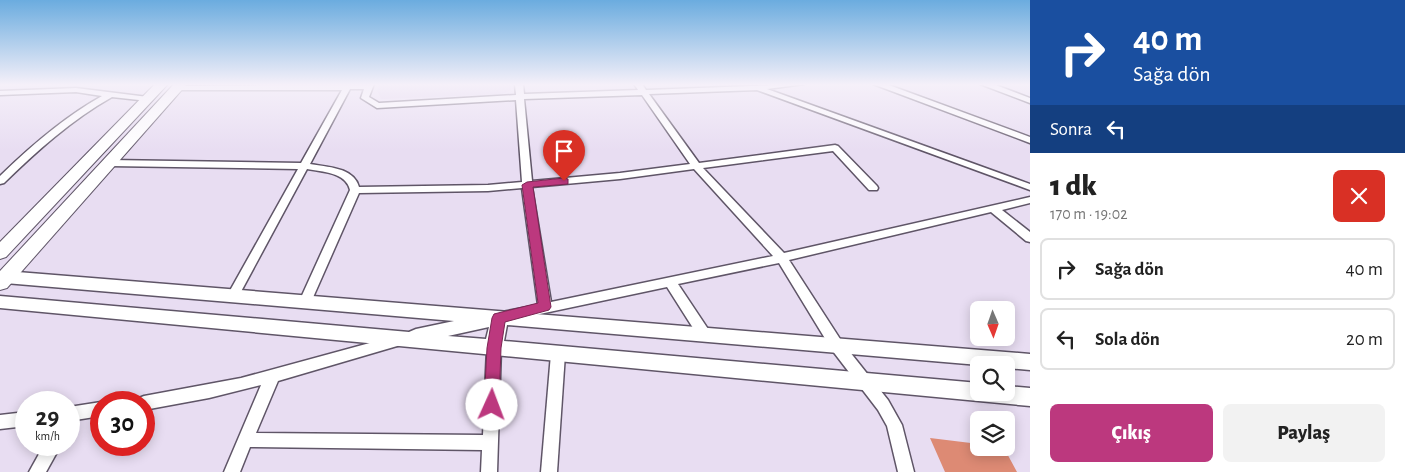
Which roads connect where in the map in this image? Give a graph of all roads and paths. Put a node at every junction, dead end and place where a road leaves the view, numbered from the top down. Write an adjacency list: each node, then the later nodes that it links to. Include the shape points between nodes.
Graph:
1 (88, 106): 13 (street)
2 (141, 106): 21 (main road)
3 (157, 106): 10 (main road)
4 (337, 106): 11 (street)
5 (521, 106): 14 (street)
6 (653, 106): 12 (street)
7 (809, 106): 15 (street)
8 (937, 106): 9 (street)
9 (1030, 140)
10 (110, 163): 11 (street); 23 (main road)
11 (304, 166): 17 (street, via 342,173 353,182); 25 (street)
12 (696, 167): 14 (street); 16 (street, via 835,148); 22 (street)
13 (0, 181)
14 (527, 185): 17 (street); 28 (street)
15 (1030, 187)
16 (873, 188)
17 (355, 190): 27 (street)
18 (1030, 200): 19 (street)
19 (994, 209): 20 (street); 22 (street)
20 (1030, 238)
21 (0, 253)
22 (782, 258): 24 (street); 32 (street)
23 (3, 280): 25 (street)
24 (670, 282): 28 (street); 30 (street)
25 (233, 296): 27 (street)
26 (0, 302): 31 (street)
27 (305, 302): 29 (street)
28 (545, 307): 29 (street)
29 (498, 318): 30 (street); 31 (street); 33 (street)
30 (705, 335): 32 (street)
31 (402, 339): 33 (street); 36 (street)
32 (837, 346): 35 (street); 37 (street)
33 (494, 348): 34 (street); 45 (street)
34 (558, 354): 37 (street); 50 (street)
35 (1030, 362)
36 (272, 377): 41 (street); 44 (street)
37 (865, 382): 38 (street); 51 (street, via 894,425)
38 (970, 391)
39 (1015, 396): 40 (street)
40 (1030, 397)
41 (155, 401)
42 (15, 420): 43 (street)
43 (0, 422)
44 (245, 440): 45 (street); 48 (street)
45 (490, 443): 49 (street)
46 (46, 456): 47 (street)
47 (37, 472)
48 (232, 472)
49 (490, 472)
50 (549, 472)
51 (906, 472)

